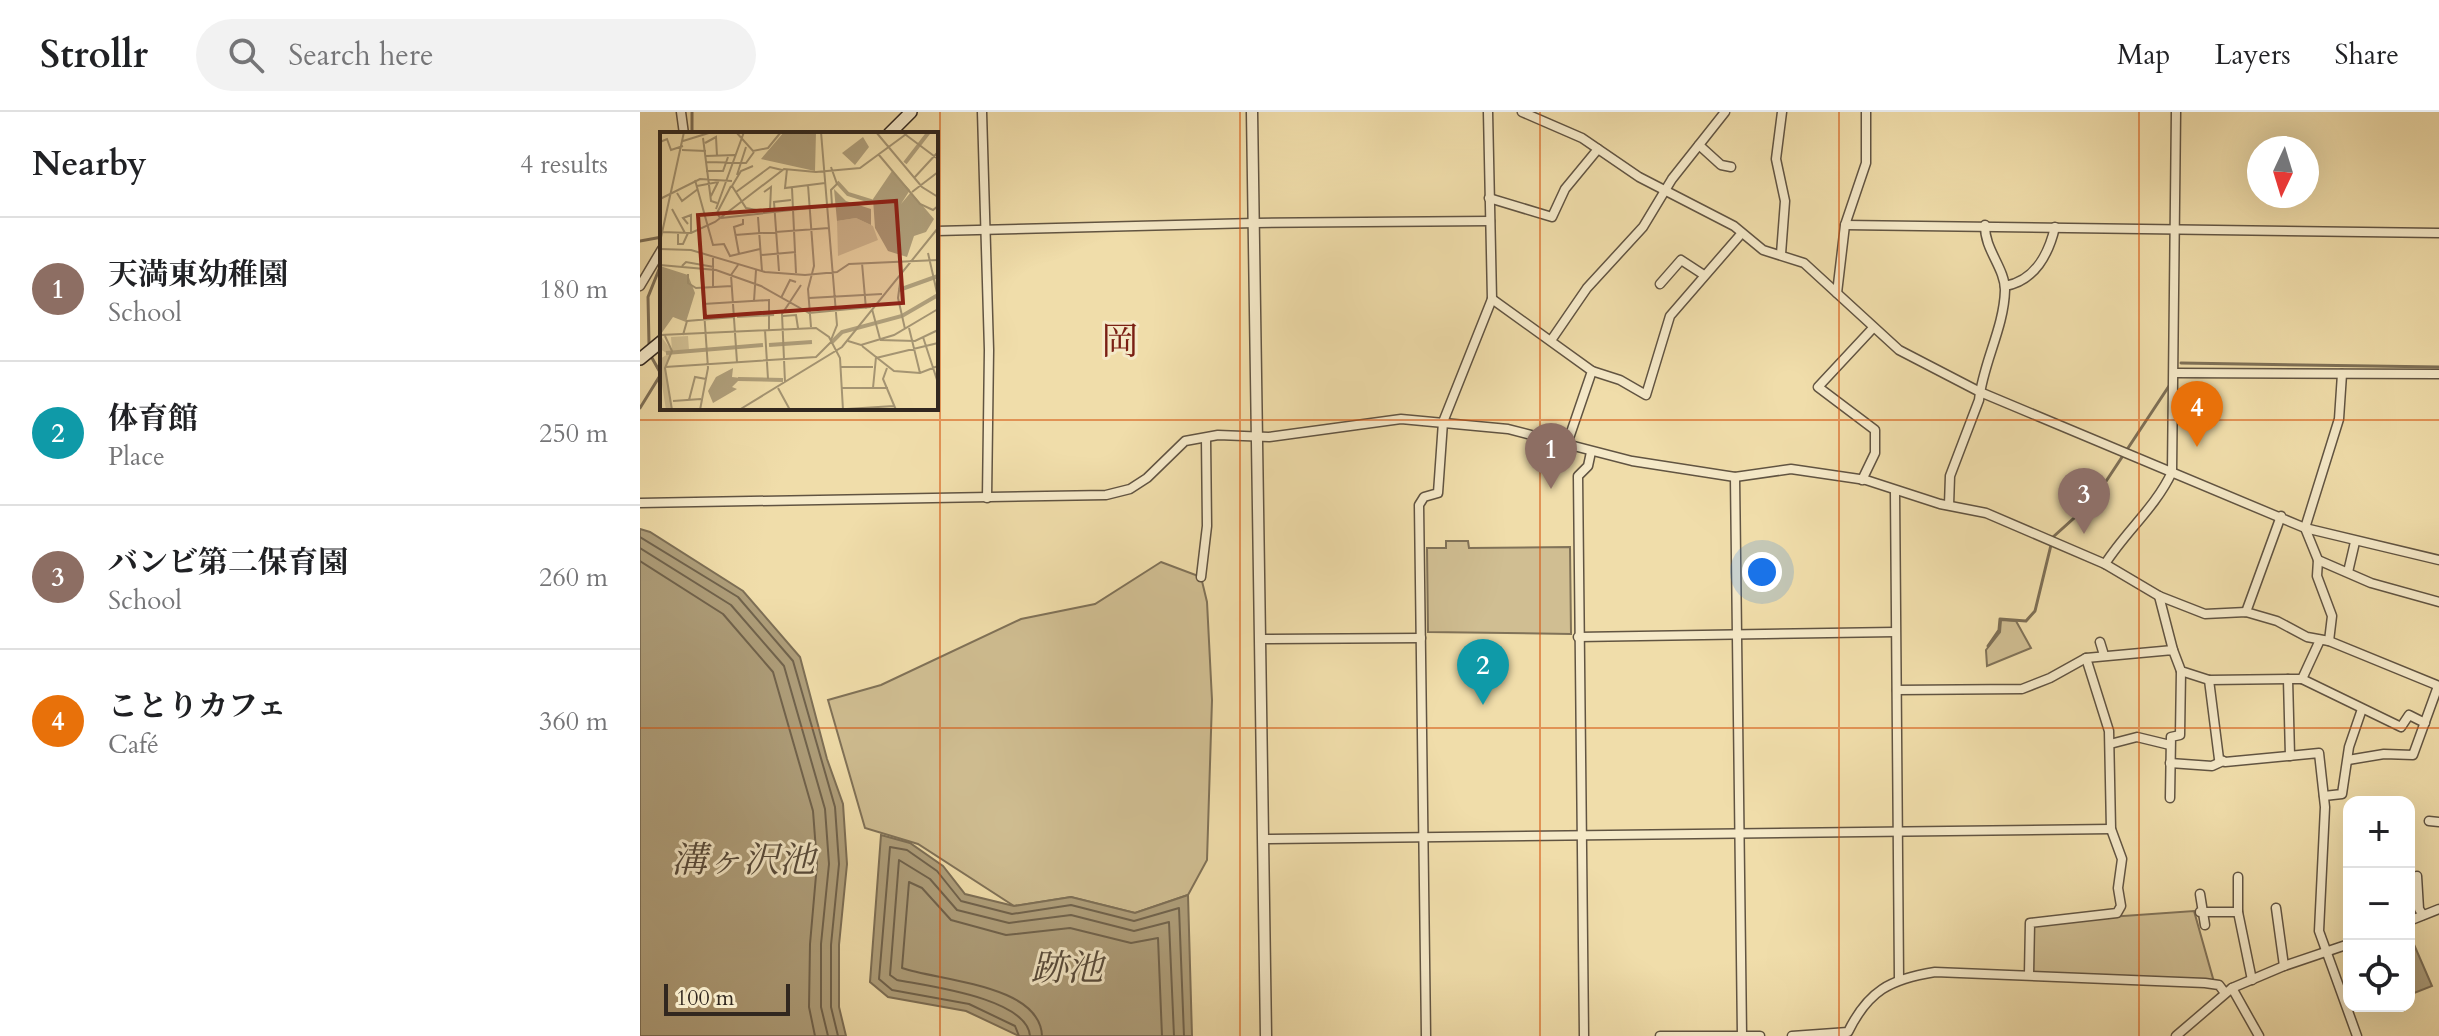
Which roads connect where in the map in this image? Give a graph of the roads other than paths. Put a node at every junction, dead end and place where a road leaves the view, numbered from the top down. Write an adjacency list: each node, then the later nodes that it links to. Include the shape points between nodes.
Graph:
1 (681, 112): 11 (street)
2 (911, 112): 12 (main road)
3 (982, 112): 23 (street)
4 (1252, 112): 19 (street)
5 (1488, 112): 17 (street)
6 (1522, 112): 14 (street)
7 (1725, 112): 13 (street)
8 (1782, 112): 29 (street, via 1776,159 1785,201)
9 (1866, 112): 20 (street, via 1866,163)
10 (2176, 112): 25 (street)
11 (684, 132)
12 (891, 132)
13 (1699, 145): 15 (street, via 1721,165); 16 (street)
14 (1598, 149): 16 (street, via 1639,177); 17 (street, via 1565,189 1552,217)
15 (1731, 167)
16 (1667, 188): 27 (street); 37 (street, via 1643,227 1587,288)
17 (1489, 198): 18 (street)
18 (1490, 221): 19 (street); 35 (street)
19 (1255, 223): 23 (street); 46 (street)
20 (1845, 225): 21 (street); 34 (street)
21 (1985, 225): 22 (street); 33 (street, via 1984,237)
22 (2055, 227): 25 (street); 33 (street, via 2046,255 2029,277)
23 (985, 229): 24 (street); 54 (street)
24 (938, 231)
25 (2177, 232): 26 (street); 41 (street)
26 (2439, 233)
27 (1741, 234): 29 (street, via 1763,250); 30 (street)
28 (660, 252): 32 (street)
29 (1781, 254): 34 (street, via 1804,263)
30 (1704, 275): 31 (street, via 1681,260); 40 (street, via 1664,326 1646,395)
31 (1660, 284)
32 (640, 286)
33 (2005, 286): 44 (street, via 2001,321)
34 (1837, 293): 36 (street)
35 (1492, 299): 37 (street); 45 (street)
36 (1873, 328): 44 (street, via 1899,350); 52 (street, via 1818,387 1875,430 1875,453)
37 (1552, 339): 40 (street)
38 (660, 342): 39 (main road)
39 (640, 356)
40 (1592, 371): 48 (street)
41 (2176, 373): 42 (street); 50 (street)
42 (2342, 374): 43 (street); 58 (street, via 2339,419)
43 (2439, 374)
44 (1980, 392): 50 (street); 56 (street, via 1950,476)
45 (1443, 422): 46 (street, via 1401,419); 48 (street, via 1508,429); 71 (street, via 1438,493 1424,497 1419,505)
46 (1260, 437): 47 (street); 72 (street)
47 (1206, 438): 54 (street, via 1185,441 1130,489 1106,495); 64 (street, via 1207,526)
48 (1567, 444): 49 (street)
49 (1591, 452): 51 (street); 70 (street, via 1588,466 1578,476)
50 (2172, 472): 57 (street); 62 (street, via 2158,500)
51 (1735, 477): 52 (street, via 1791,469); 69 (street)
52 (1862, 480): 53 (street)
53 (1895, 491): 56 (street); 68 (street)
54 (987, 498): 55 (street)
55 (640, 503)
56 (1949, 505): 62 (street, via 1986,513)
57 (2281, 516): 58 (street); 67 (street)
58 (2305, 528): 59 (street); 60 (street)
59 (2355, 542): 61 (street); 63 (street)
60 (2318, 560): 63 (street); 73 (street, via 2317,576 2332,616)
61 (2439, 560)
62 (2105, 564): 65 (street)
63 (2348, 572): 66 (street)
64 (1201, 577)
65 (2159, 596): 67 (street, via 2205,614); 75 (street)
66 (2439, 602)
67 (2246, 612): 73 (street)
68 (1895, 632): 69 (street); 83 (street)
69 (1738, 635): 70 (street); 95 (street)
70 (1578, 637): 98 (street)
71 (1421, 638): 72 (street); 97 (street)
72 (1262, 639): 99 (street)
73 (2325, 640): 80 (street); 82 (street)
74 (2100, 642): 76 (street)
75 (2173, 650): 76 (street); 78 (street)
76 (2104, 655): 77 (street)
77 (2086, 658): 83 (street, via 2022,689); 86 (street)
78 (2181, 671): 81 (street); 87 (street, via 2180,735 2171,737)
79 (2288, 679): 80 (street); 81 (street); 88 (street)
80 (2302, 679): 84 (street)
81 (2209, 680): 90 (street)
82 (2438, 686): 85 (street)
83 (1897, 690): 96 (street)
84 (2362, 709): 85 (street, via 2401,727 2409,715); 89 (street)
85 (2425, 723): 89 (street, via 2413,755)
86 (2110, 744): 87 (street, via 2137,737); 94 (street)
87 (2170, 745): 91 (street)
88 (2290, 756): 90 (street); 92 (street, via 2319,753)
89 (2348, 760): 92 (street, via 2342,794)
90 (2223, 761): 91 (street, via 2212,766)
91 (2170, 763): 93 (street)
92 (2324, 796): 111 (street, via 2319,931)
93 (2170, 798)
94 (2111, 829): 96 (street); 113 (street, via 2122,859 2121,906 2117,913 2030,923)
95 (1740, 833): 96 (street); 98 (street); 122 (street)
96 (1898, 833): 114 (street)
97 (1423, 837): 98 (street); 99 (street); 119 (street)
98 (1582, 837): 120 (street)
99 (1263, 839): 118 (street)
100 (2417, 876): 107 (street)
101 (2238, 877): 106 (street)
102 (2200, 894): 105 (street)
103 (2276, 908): 112 (street)
104 (2439, 909): 107 (street)
105 (2200, 912): 106 (street); 109 (street)
106 (2238, 912): 115 (street)
107 (2423, 915): 108 (street)
108 (2415, 918)
109 (2205, 925)
110 (2343, 946): 111 (street)
111 (2326, 953): 112 (street); 127 (street)
112 (2284, 966): 115 (street)
113 (2029, 974): 114 (street, via 1935,972); 116 (street, via 2219,985)
114 (1899, 979): 117 (street, via 1866,1001)
115 (2252, 980): 116 (street)
116 (2228, 991): 125 (street); 126 (street)
117 (1850, 1034): 124 (street)
118 (1266, 1036)
119 (1426, 1036)
120 (1584, 1036)
121 (1660, 1036): 122 (street)
122 (1742, 1036): 123 (street)
123 (1760, 1036)
124 (1792, 1036)
125 (2176, 1036)
126 (2259, 1036)
127 (2357, 1036)

